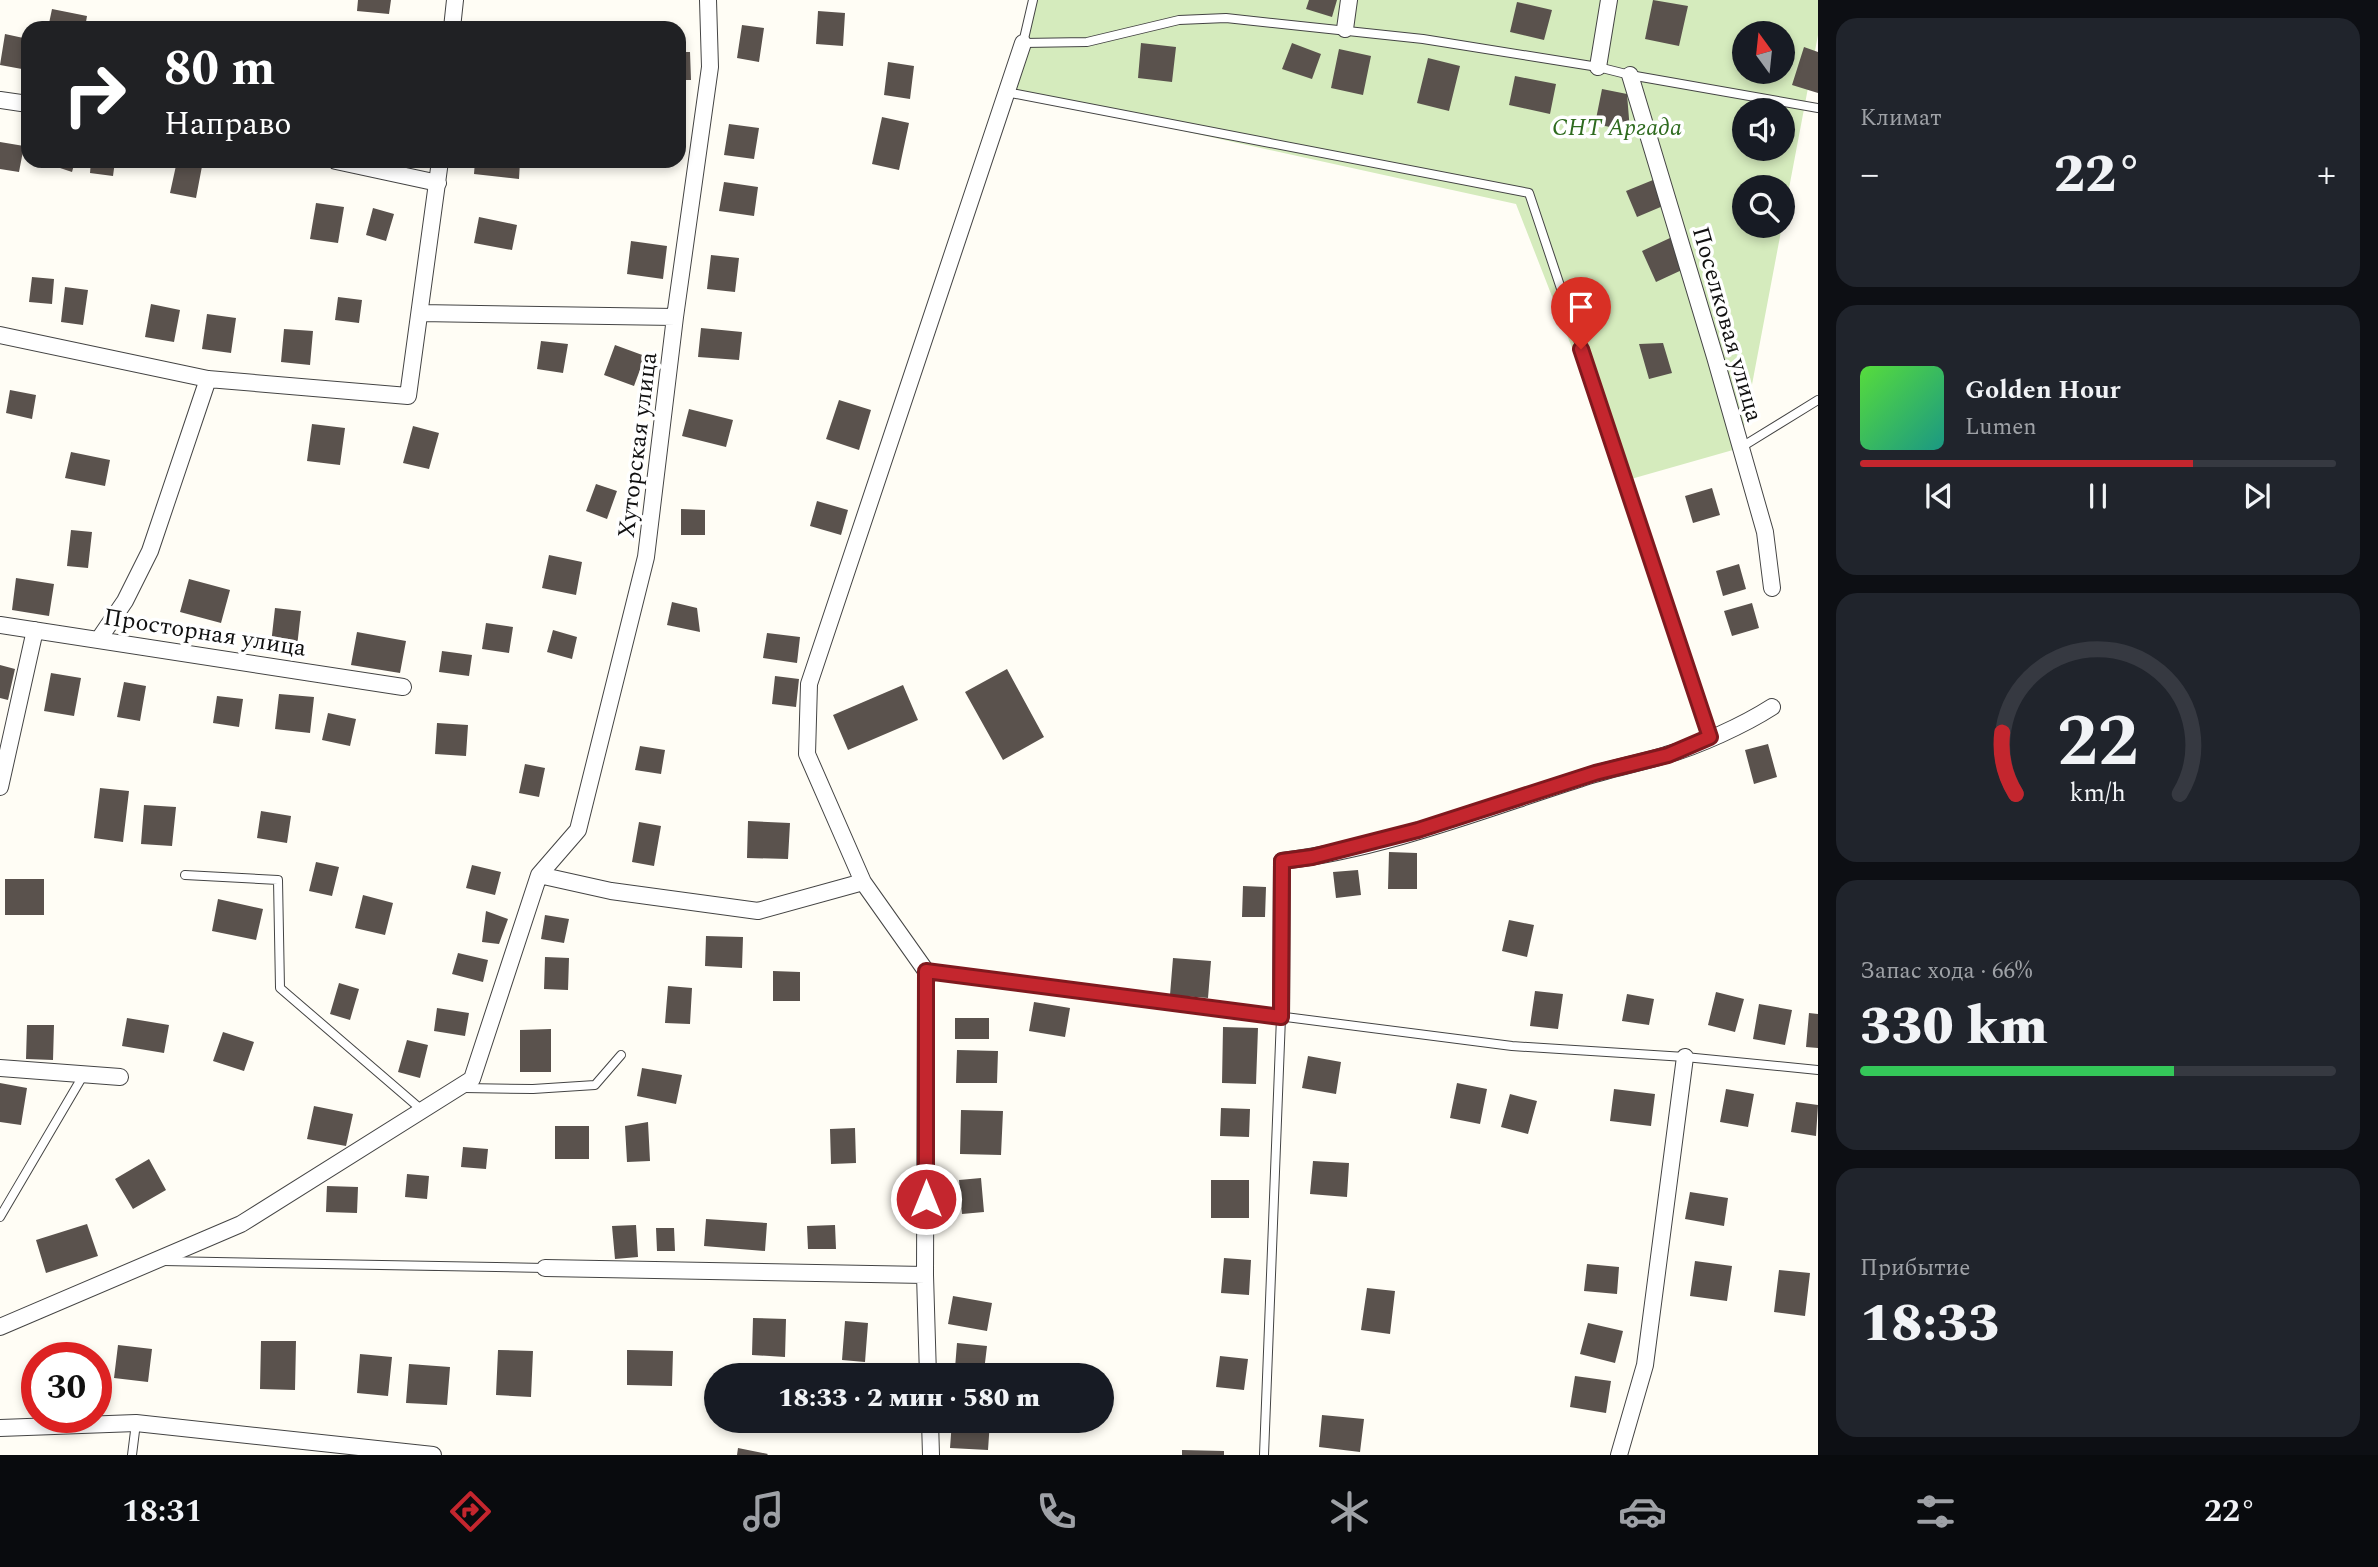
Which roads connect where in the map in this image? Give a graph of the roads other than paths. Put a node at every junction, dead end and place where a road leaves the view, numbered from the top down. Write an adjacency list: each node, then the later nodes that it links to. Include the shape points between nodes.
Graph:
1 (455, 0): 6 (street)
2 (708, 0): 19 (street, Хуторская улица, via 710,67)
3 (1033, 0): 8 (lane)
4 (1349, 0): 7 (street)
5 (1609, 0): 9 (street)
6 (453, 21)
7 (1345, 29): 8 (lane, via 1226,18 1179,20 1087,42); 9 (lane)
8 (1023, 43): 11 (street)
9 (1598, 67): 10 (lane)
10 (1630, 75): 14 (lane); 23 (street, Поселковая улица)
11 (1006, 92): 30 (lane, via 1529,193); 34 (street, via 809,684 807,754)
12 (0, 100): 13 (street)
13 (21, 103)
14 (1818, 108)
15 (368, 168): 17 (street)
16 (439, 168): 17 (street)
17 (438, 183): 18 (street)
18 (420, 313): 19 (street); 21 (street, via 408,396)
19 (675, 317): 33 (street, Хуторская улица, via 646,557 578,830)
20 (0, 335): 21 (street)
21 (208, 379): 27 (street, via 150,551)
22 (1818, 400): 23 (lane)
23 (1740, 448): 24 (street, Поселковая улица, via 1765,532)
24 (1772, 588)
25 (0, 625): 26 (street, Просторная улица)
26 (34, 630): 27 (street, Просторная улица); 31 (street)
27 (99, 639): 28 (street, Просторная улица)
28 (403, 687)
29 (1772, 707): 30 (street)
30 (1710, 737): 36 (street, via 1668,755 1595,773 1418,830 1282,861)
31 (0, 787)
32 (185, 875): 44 (lane, via 278,880 280,988)
33 (539, 875): 34 (street, via 611,891 758,911); 43 (street, via 472,1079)
34 (863, 882): 35 (street)
35 (926, 971): 36 (lane); 48 (street)
36 (1281, 1017): 38 (lane, via 1512,1046); 57 (lane)
37 (621, 1055): 43 (lane, via 595,1085)
38 (1685, 1057): 40 (lane); 58 (street, via 1645,1366)
39 (0, 1068): 41 (street)
40 (1818, 1070)
41 (84, 1074): 42 (street); 45 (lane)
42 (120, 1077)
43 (458, 1088): 44 (street)
44 (423, 1111): 46 (street, via 241,1224)
45 (0, 1217)
46 (156, 1261): 47 (lane); 49 (street)
47 (545, 1268): 48 (street)
48 (925, 1275): 50 (street)
49 (0, 1327)
50 (928, 1363)
51 (136, 1423): 52 (street); 54 (lane); 55 (street)
52 (0, 1429)
53 (930, 1433): 56 (street)
54 (132, 1455)
55 (433, 1455)
56 (931, 1455)
57 (1264, 1455)
58 (1619, 1455)

